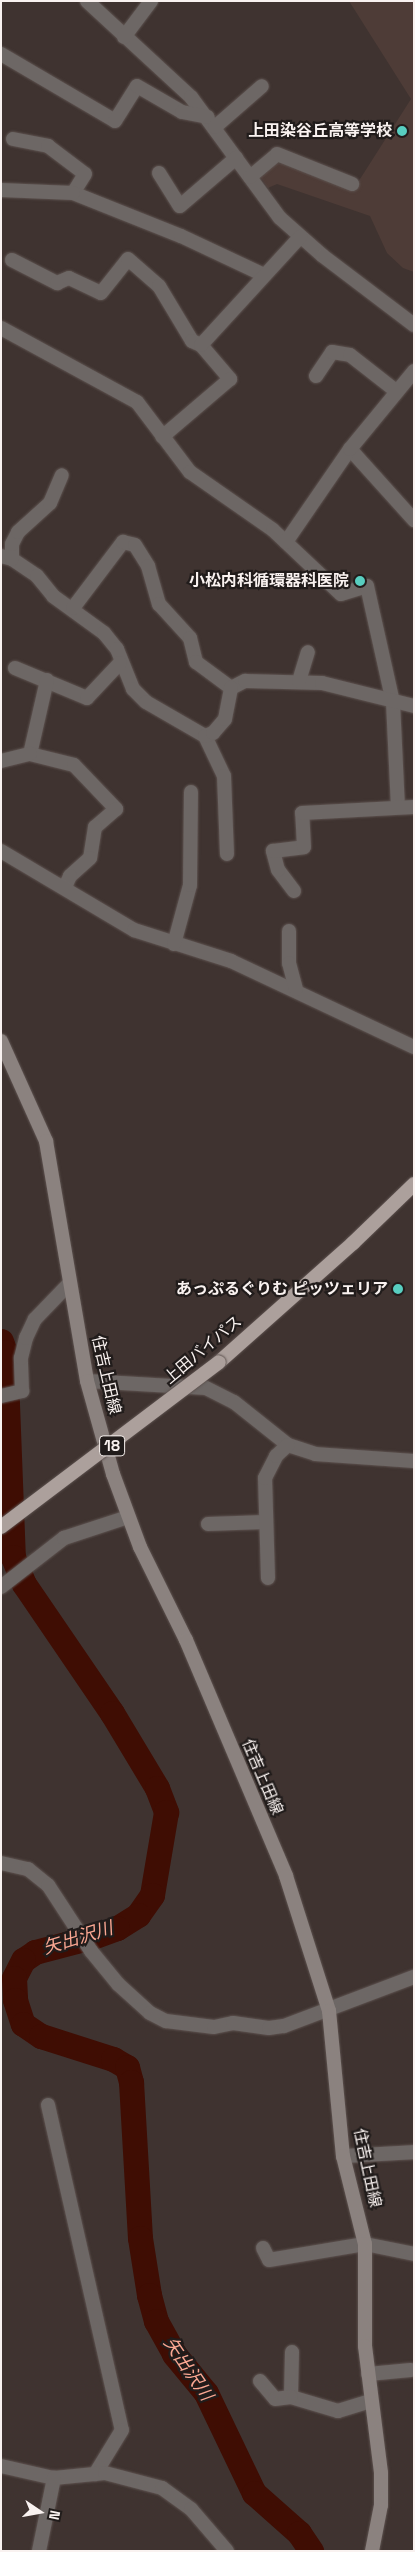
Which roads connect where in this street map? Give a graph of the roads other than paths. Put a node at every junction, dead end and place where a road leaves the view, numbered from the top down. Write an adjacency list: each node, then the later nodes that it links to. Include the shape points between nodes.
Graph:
1 (87, 1): 3 (street)
2 (151, 1): 3 (street)
3 (124, 37): 6 (street, via 171,76)
4 (1, 54): 6 (street, via 115,120 137,86 182,112)
5 (262, 86): 6 (street)
6 (211, 122): 8 (street)
7 (13, 139): 13 (street, via 48,146 85,174)
8 (236, 158): 9 (street, via 180,206); 10 (street)
9 (160, 173)
10 (250, 177): 11 (street, via 277,154 297,165); 14 (street, via 280,218)
11 (352, 184)
12 (1, 190): 13 (street)
13 (73, 193): 16 (street, via 181,236)
14 (300, 237): 16 (street); 17 (street)
15 (12, 260): 19 (street, via 57,283 69,278 101,293 128,259 159,286 192,341)
16 (264, 276): 19 (street)
17 (414, 325)
18 (1, 328): 23 (street, via 137,402)
19 (201, 344): 23 (street, via 230,379)
20 (414, 371): 22 (street)
21 (316, 376): 22 (street, via 332,352 350,355)
22 (396, 392): 24 (street)
23 (162, 437): 27 (street, via 190,472)
24 (350, 449): 26 (street); 27 (street)
25 (62, 475): 28 (street, via 50,503 18,532)
26 (414, 520)
27 (286, 542): 36 (street, via 341,594 366,586)
28 (7, 557): 29 (street, via 37,576 53,596)
29 (72, 608): 31 (street, via 104,633 117,649); 35 (street, via 123,542 135,544 148,566 159,604 190,638 196,662)
30 (308, 652): 34 (street)
31 (120, 663): 33 (street, via 87,698); 38 (street, via 133,689 146,702)
32 (15, 668): 33 (street)
33 (47, 680): 39 (street)
34 (299, 681): 35 (street, via 245,681); 36 (street, via 322,683)
35 (230, 688): 38 (street, via 225,719 214,733)
36 (393, 702): 37 (street); 43 (street)
37 (414, 706)
38 (205, 736): 45 (street, via 224,776)
39 (30, 754): 40 (street); 46 (street, via 74,765 116,809 95,827 90,858 70,876)
40 (1, 761)
41 (191, 792): 49 (street, via 190,885)
42 (414, 807): 43 (street)
43 (398, 808): 47 (street, via 302,813 304,847 273,851 278,870)
44 (1, 850): 46 (street, via 33,872)
45 (227, 854)
46 (65, 887): 49 (street, via 134,930)
47 (294, 891)
48 (288, 931): 50 (street, via 289,963)
49 (174, 944): 50 (street, via 230,961)
50 (296, 989): 52 (street)
51 (1, 1041): 54 (main road, 住吉上田線, via 46,1142)
52 (414, 1047)
53 (414, 1184): 62 (highway, 上田バイパス / 18, bridge, via 219,1362)
54 (68, 1285): 55 (main road, 住吉上田線); 56 (street, via 35,1319 22,1358 22,1391)
55 (88, 1381): 57 (street, via 206,1388 234,1402); 59 (main road, 住吉上田線)
56 (8, 1394)
57 (288, 1445): 58 (street, via 316,1454); 60 (street, via 276,1456 265,1478)
58 (414, 1462)
59 (128, 1517): 64 (street, via 64,1538); 67 (main road, 住吉上田線, via 186,1640 286,1876)
60 (265, 1522): 61 (street); 63 (street)
61 (208, 1524)
62 (1, 1527)
63 (268, 1578)
64 (5, 1584)
65 (1, 1863): 67 (street, via 28,1869 43,1881 91,1951 134,2001 166,2021 214,2027 233,2023 269,2028)
66 (414, 1977): 67 (street)
67 (329, 2011): 70 (main road, 住吉上田線)
68 (48, 2105): 81 (street, via 122,2430)
69 (414, 2152): 70 (street)
70 (344, 2156): 71 (main road, 住吉上田線)
71 (366, 2244): 72 (street, via 269,2260); 73 (street); 76 (main road, 住吉上田線)
72 (263, 2248)
73 (414, 2254)
74 (292, 2352): 78 (street)
75 (411, 2370): 76 (street)
76 (368, 2374): 79 (main road, 住吉上田線)
77 (260, 2381): 78 (street, via 275,2399)
78 (291, 2397): 79 (street, via 338,2411)
79 (371, 2401): 85 (main road, 住吉上田線, via 380,2473 380,2505)
80 (1, 2466): 82 (street)
81 (95, 2474): 82 (street); 84 (street, via 105,2472 162,2488 191,2509)
82 (54, 2478): 83 (street)
83 (39, 2551)
84 (227, 2551)
85 (372, 2551)

